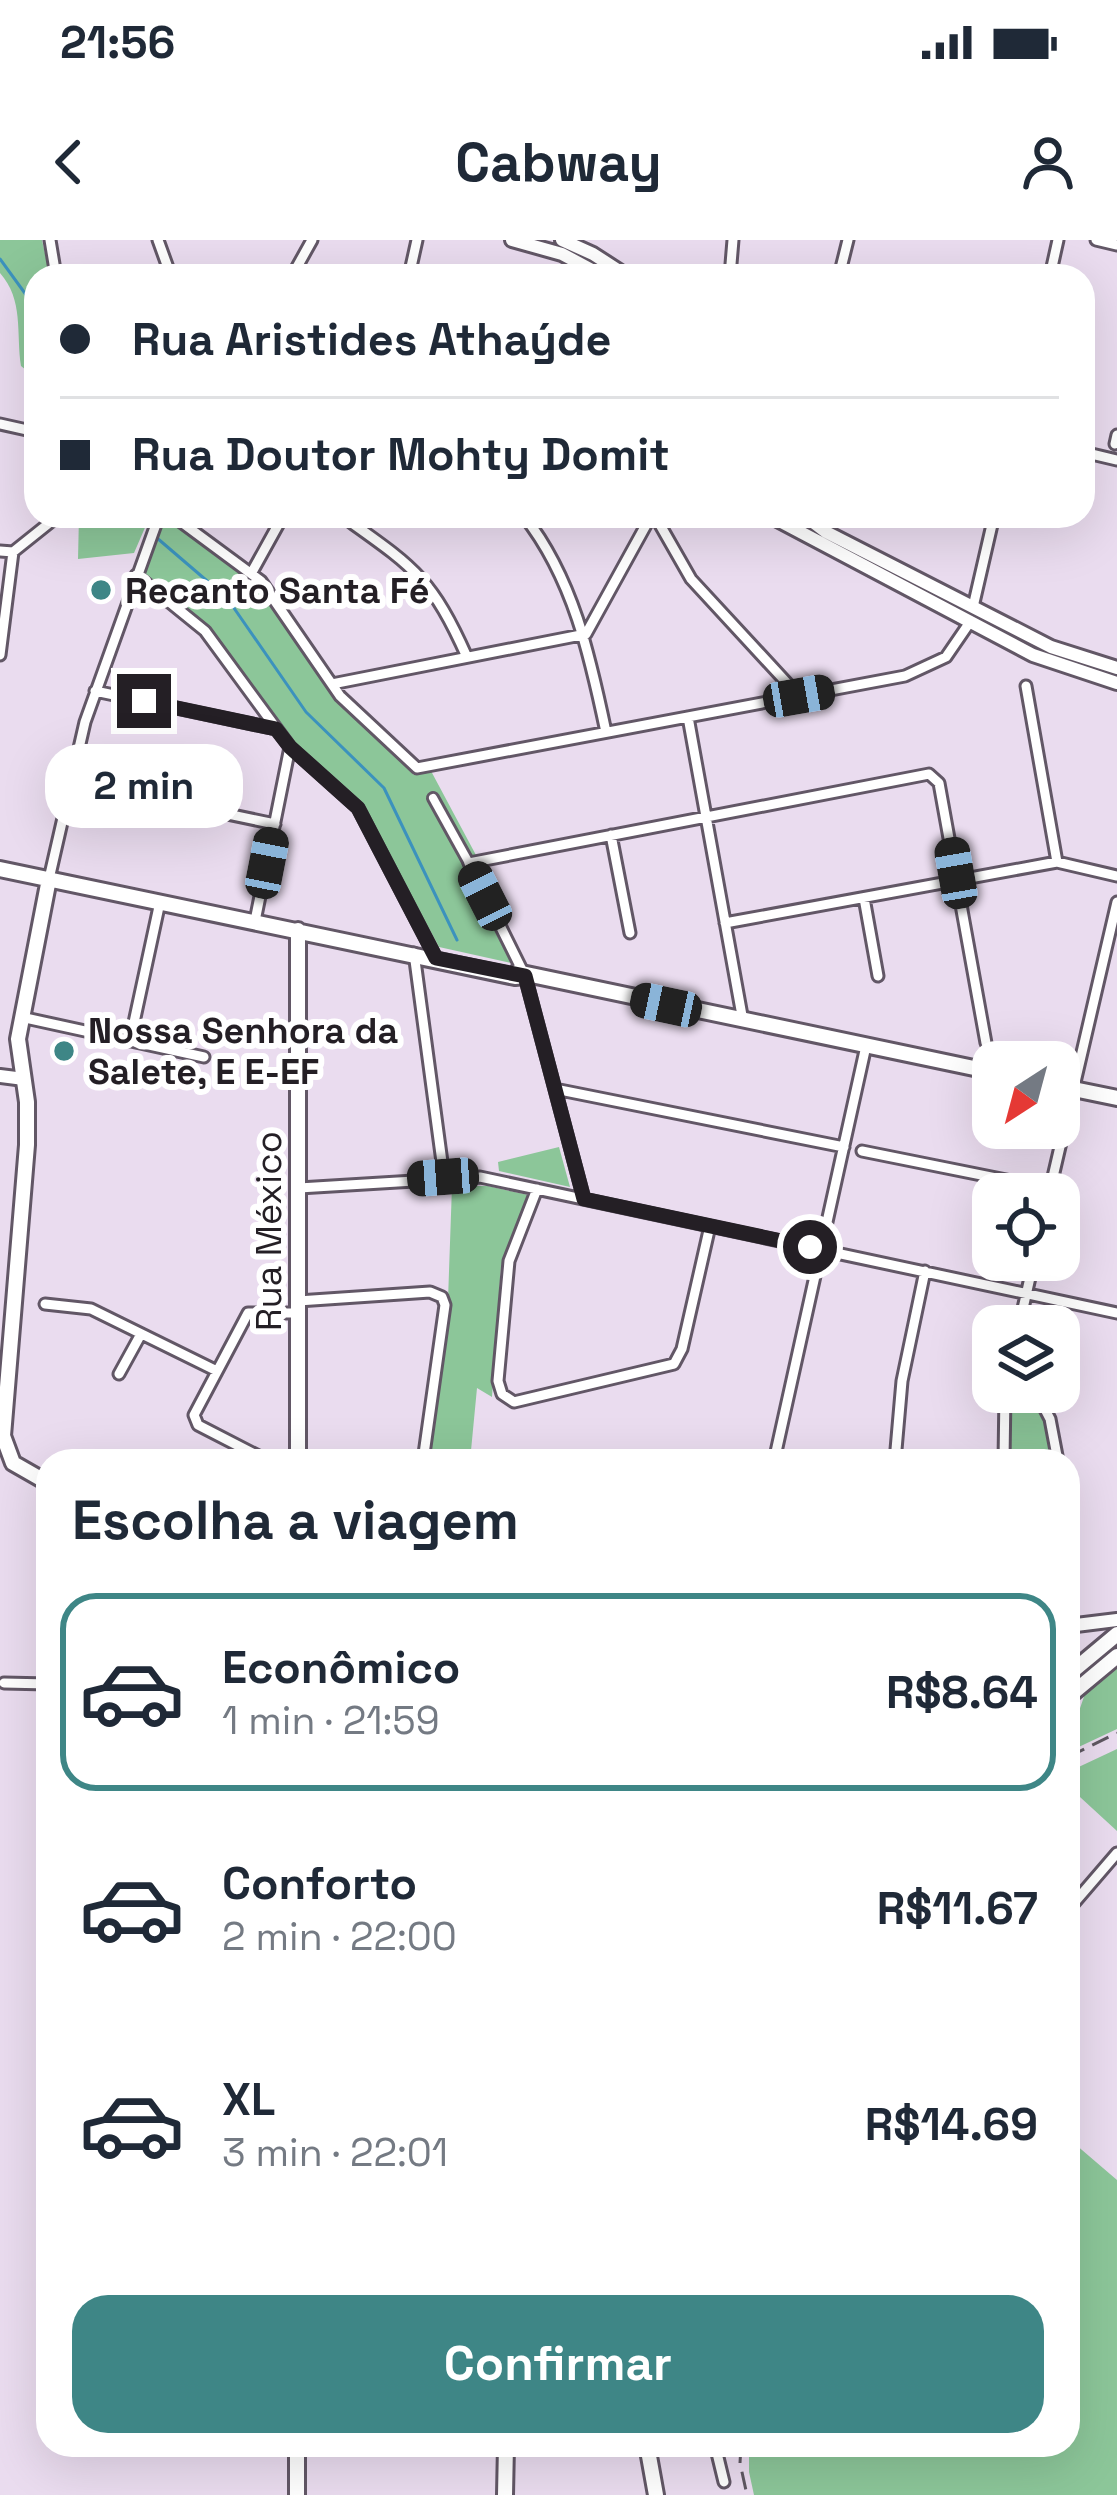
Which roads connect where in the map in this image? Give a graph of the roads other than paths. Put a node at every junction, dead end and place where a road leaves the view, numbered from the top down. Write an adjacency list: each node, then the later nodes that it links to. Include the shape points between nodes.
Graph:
1 (562, 240): 6 (street)
2 (1096, 240): 4 (street)
3 (519, 241): 5 (street)
4 (1117, 245)
5 (581, 264)
6 (608, 264)
7 (43, 528): 19 (street)
8 (154, 528): 21 (street)
9 (190, 528): 20 (street)
10 (276, 528): 20 (street)
11 (357, 528): 25 (street, via 427,582)
12 (532, 528): 23 (street)
13 (646, 528): 23 (street)
14 (660, 528): 31 (street, via 691,579)
15 (795, 528): 22 (street)
16 (821, 528): 22 (street)
17 (991, 528): 22 (street)
18 (0, 551): 19 (street)
19 (13, 552): 24 (street)
20 (251, 572): 28 (street)
21 (136, 574): 30 (street); 33 (street, via 205,632)
22 (972, 614): 26 (street); 27 (street, via 1050,662); 31 (street, via 955,648 919,672)
23 (586, 634): 25 (street); 34 (street)
24 (0, 655)
25 (466, 657): 28 (street)
26 (1117, 668)
27 (1117, 683)
28 (332, 684): 34 (street, via 418,768)
29 (1026, 686): 41 (street)
30 (95, 691): 33 (street); 36 (street)
31 (799, 696): 32 (street)
32 (688, 717): 34 (street); 38 (street)
33 (276, 729): 35 (street)
34 (606, 732)
35 (290, 747): 39 (street); 55 (street, via 358,808)
36 (70, 781): 39 (street); 45 (street)
37 (434, 798): 42 (street)
38 (706, 817): 40 (street); 46 (street, via 934,776); 51 (street)
39 (275, 824): 50 (street)
40 (611, 836): 42 (street); 53 (street)
41 (1057, 862): 44 (street); 46 (street)
42 (469, 863): 56 (street)
43 (0, 869): 45 (main road)
44 (1117, 876)
45 (49, 879): 48 (main road); 58 (main road)
46 (957, 880): 47 (street); 61 (street)
47 (864, 898): 51 (street); 57 (street)
48 (160, 902): 50 (main road); 60 (street)
49 (1117, 902): 62 (street)
50 (256, 921): 52 (main road)
51 (725, 923): 59 (street)
52 (298, 930): 54 (main road); 75 (main road, Rua México)
53 (630, 933)
54 (414, 953): 55 (main road); 74 (street)
55 (436, 958): 56 (main road)
56 (525, 976): 59 (main road); 68 (street)
57 (878, 976)
58 (21, 1017): 60 (street); 67 (main road)
59 (743, 1021): 63 (main road)
60 (130, 1041): 64 (street)
61 (986, 1041)
62 (1079, 1041)
63 (866, 1046): 65 (main road); 71 (street)
64 (204, 1058)
65 (972, 1068)
66 (0, 1076): 67 (street)
67 (24, 1079): 99 (main road, via 26,1163 3,1424 8,1456)
68 (555, 1089): 71 (street); 77 (street)
69 (1080, 1090): 70 (main road)
70 (1117, 1098)
71 (844, 1148): 79 (street)
72 (862, 1151): 73 (street)
73 (972, 1175)
74 (443, 1177): 75 (street); 76 (street)
75 (298, 1187): 85 (main road, Rua México)
76 (537, 1189): 77 (street); 78 (street, via 508,1271 499,1381 514,1402 674,1364)
77 (584, 1199): 78 (street)
78 (710, 1226): 79 (street)
79 (821, 1249): 80 (street); 95 (street)
80 (925, 1271): 82 (street); 96 (street)
81 (1029, 1281): 82 (street)
82 (1027, 1292): 84 (street); 86 (street)
83 (45, 1304): 87 (street, via 91,1309)
84 (1024, 1305)
85 (298, 1307): 88 (street, via 248,1313); 93 (main road, Rua México); 94 (street, via 442,1297)
86 (1117, 1313)
87 (141, 1334): 88 (street); 89 (street)
88 (217, 1371): 92 (street, via 195,1422)
89 (119, 1374)
90 (1005, 1413): 97 (street)
91 (1047, 1413): 98 (street)
92 (246, 1449)
93 (298, 1449)
94 (425, 1449)
95 (777, 1449)
96 (896, 1449)
97 (1004, 1449)
98 (1056, 1449)
99 (36, 1477)
100 (1117, 1620): 101 (street)
101 (1080, 1625)
102 (1117, 1634): 104 (main road)
103 (1117, 1656): 106 (main road)
104 (1080, 1665)
105 (4, 1683): 107 (street)
106 (1084, 1683): 108 (main road); 109 (main road)
107 (36, 1684)
108 (1080, 1686)
109 (1080, 1691)
110 (1116, 1856): 111 (street)
111 (1080, 1896)
112 (298, 2457): 118 (main road)
113 (506, 2457): 119 (main road)
114 (650, 2457): 120 (main road)
115 (658, 2457): 120 (main road)
116 (718, 2457): 117 (street)
117 (724, 2482)
118 (297, 2495)
119 (505, 2495)
120 (658, 2495)

